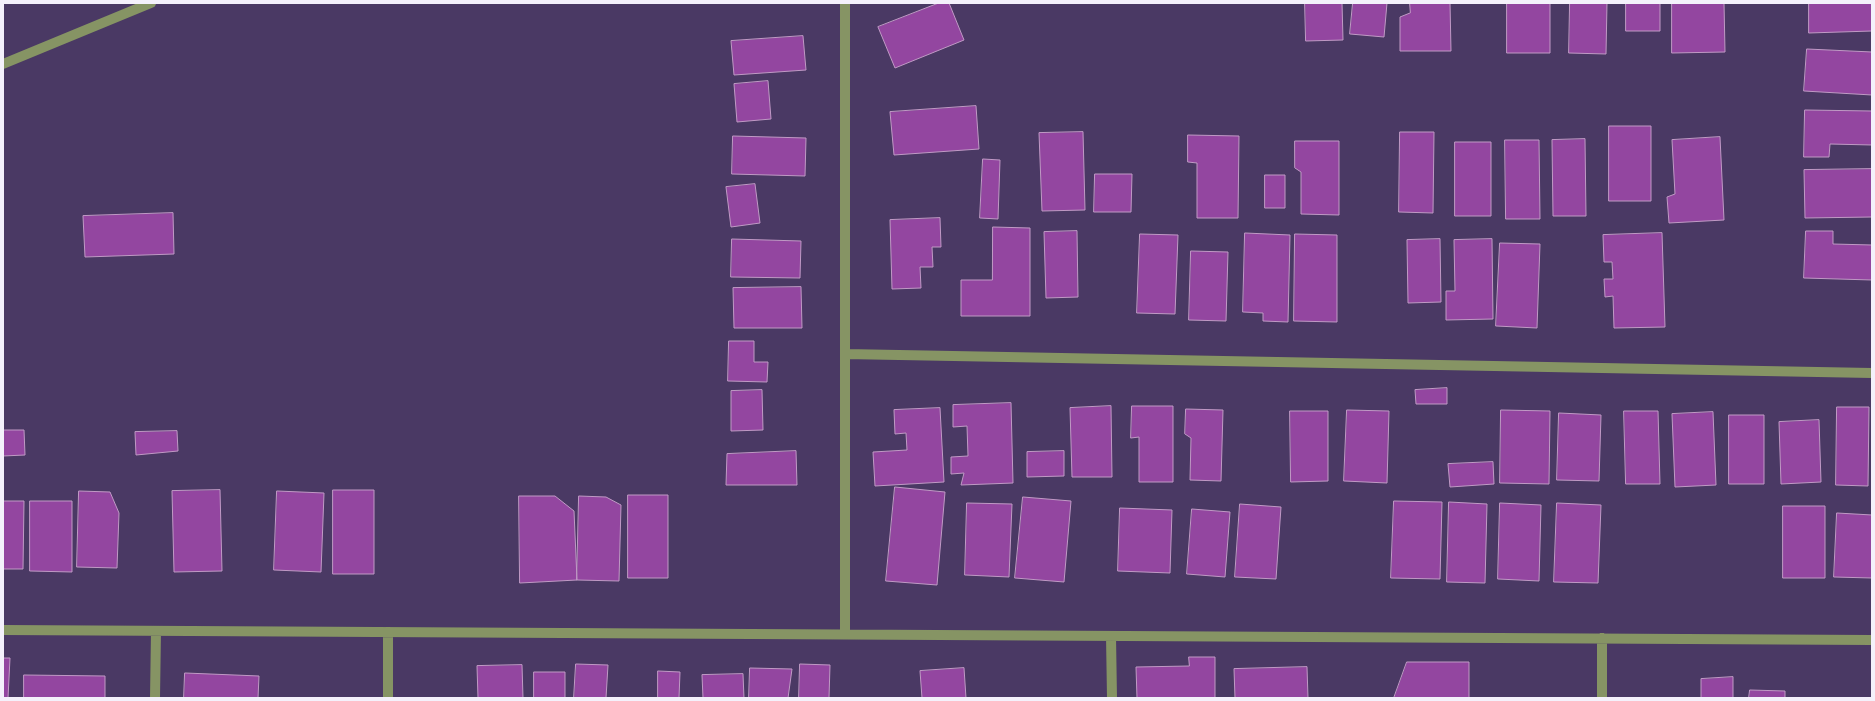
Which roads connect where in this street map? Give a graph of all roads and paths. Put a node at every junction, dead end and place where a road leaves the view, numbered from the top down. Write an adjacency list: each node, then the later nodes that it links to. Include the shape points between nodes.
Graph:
1 (151, 3): 3 (street)
2 (845, 3): 4 (street)
3 (3, 64)
4 (844, 354): 5 (street); 9 (street)
5 (1872, 373)
6 (3, 630): 7 (street)
7 (156, 631): 8 (street); 13 (street)
8 (388, 632): 9 (street); 14 (street)
9 (845, 634): 10 (street)
10 (1111, 636): 11 (street); 15 (street)
11 (1602, 638): 12 (street); 16 (street)
12 (1872, 640)
13 (155, 698)
14 (388, 698)
15 (1112, 698)
16 (1602, 698)

